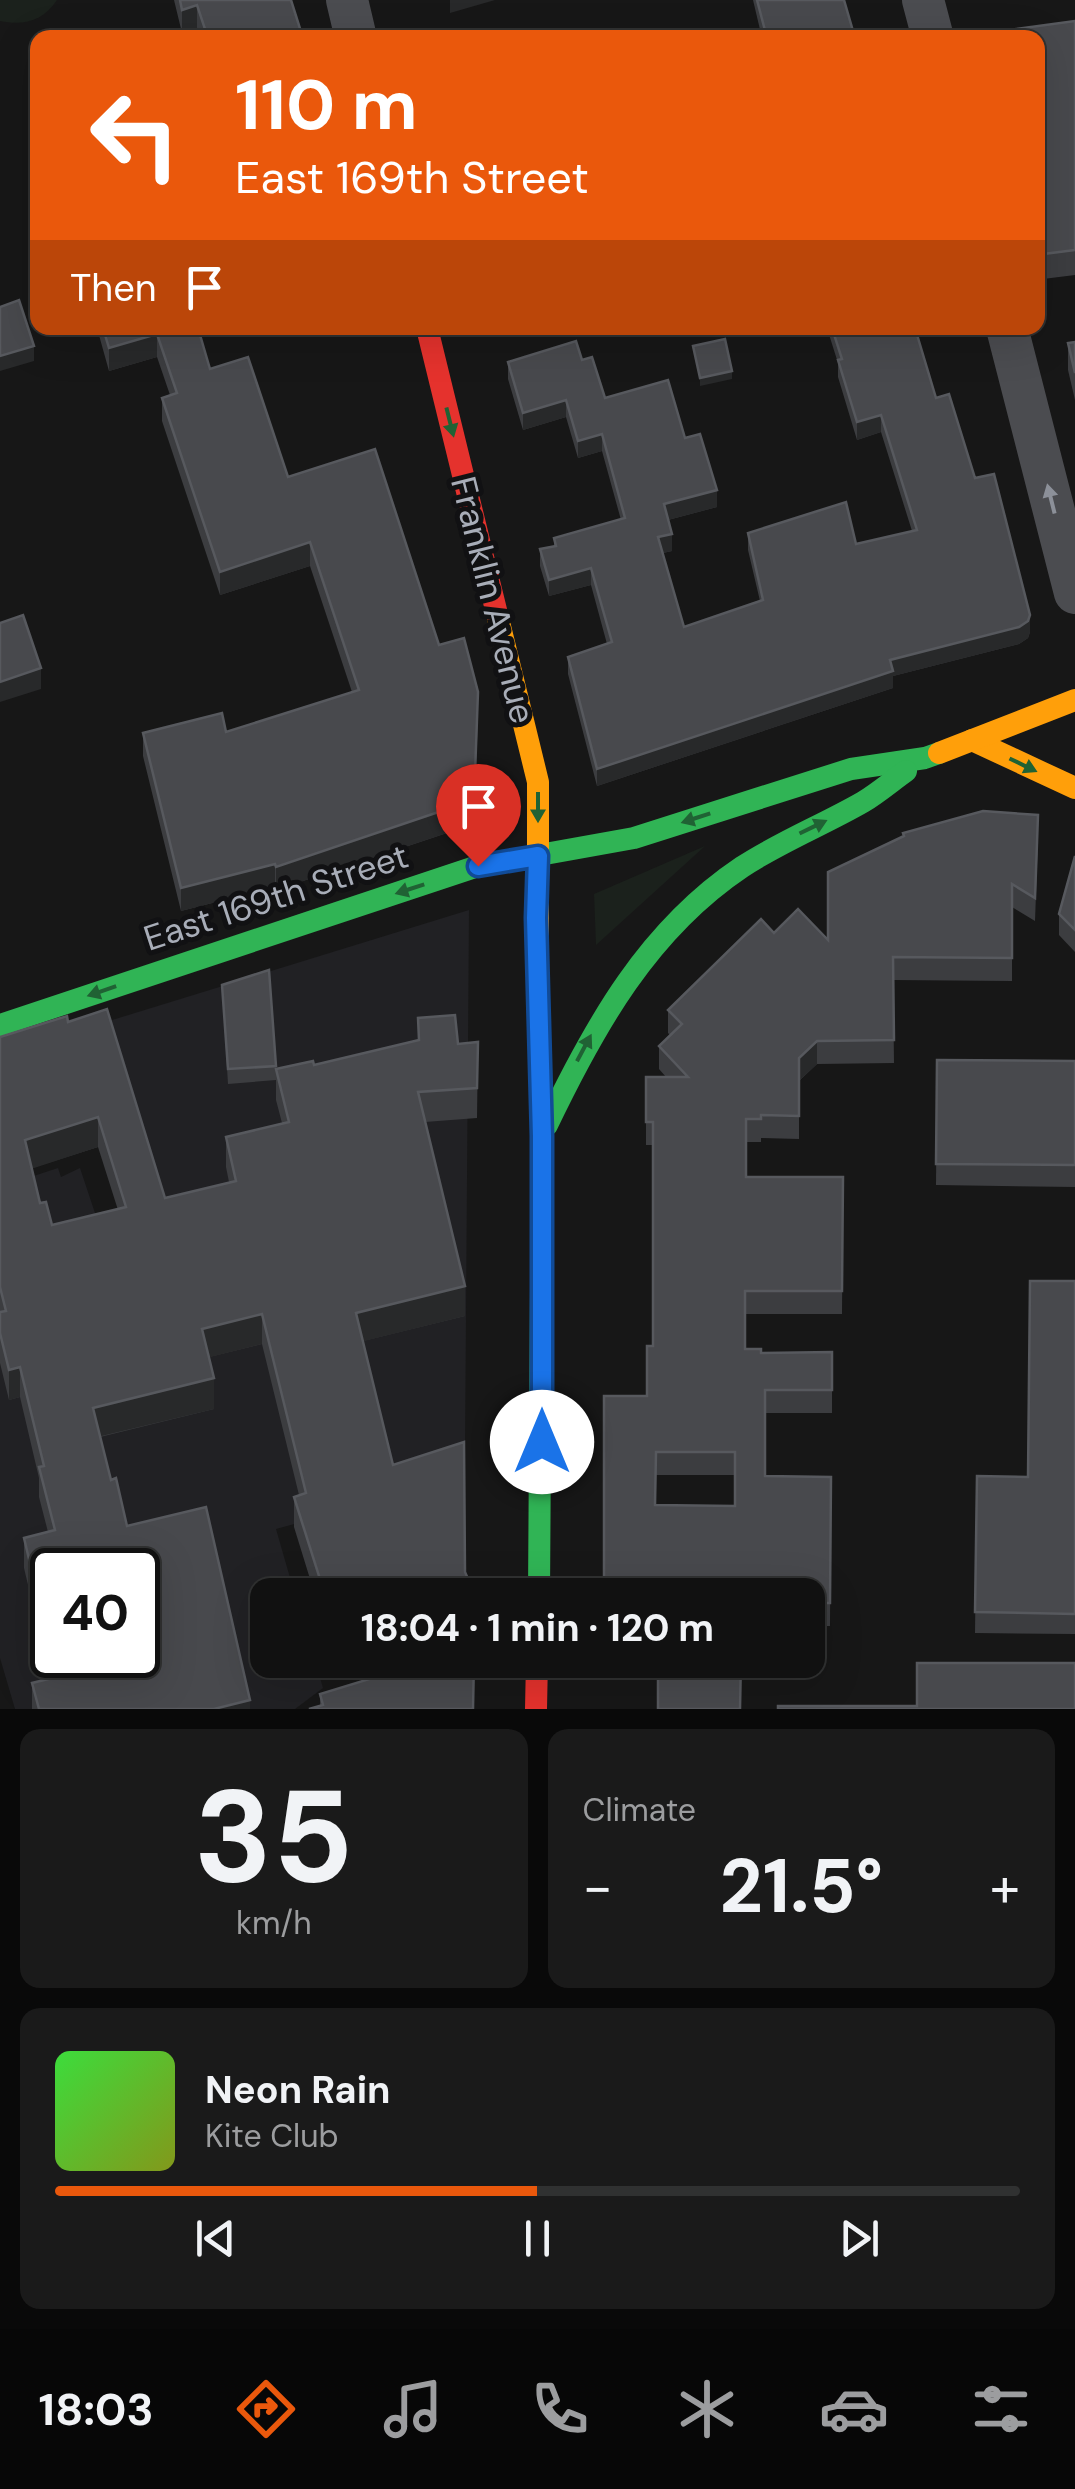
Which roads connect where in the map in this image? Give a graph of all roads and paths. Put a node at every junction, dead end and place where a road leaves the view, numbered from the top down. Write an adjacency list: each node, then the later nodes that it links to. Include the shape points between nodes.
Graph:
1 (347, 0): 3 (street)
2 (923, 0): 4 (street)
3 (354, 30)
4 (931, 30)
5 (429, 335): 12 (street, Franklin Avenue, one-way to 12, via 538,782)
6 (1009, 335): 7 (street, one-way to 6)
7 (1075, 593)
8 (1075, 700): 9 (street, East 169th Street)
9 (972, 740): 10 (street, East 169th Street); 11 (street, one-way to 11)
10 (925, 758): 12 (street, East 169th Street, one-way to 12, via 851,769 634,838); 14 (street, East 169th Street, one-way to 10, via 616,990 654,941 737,870 863,802)
11 (1075, 788)
12 (538, 856): 13 (street, East 169th Street, one-way to 13, via 478,866); 14 (street, Franklin Avenue)
13 (0, 1025)
14 (542, 1136): 15 (street, Franklin Avenue)
15 (539, 1578)
16 (537, 1678): 17 (street)
17 (536, 1709)

